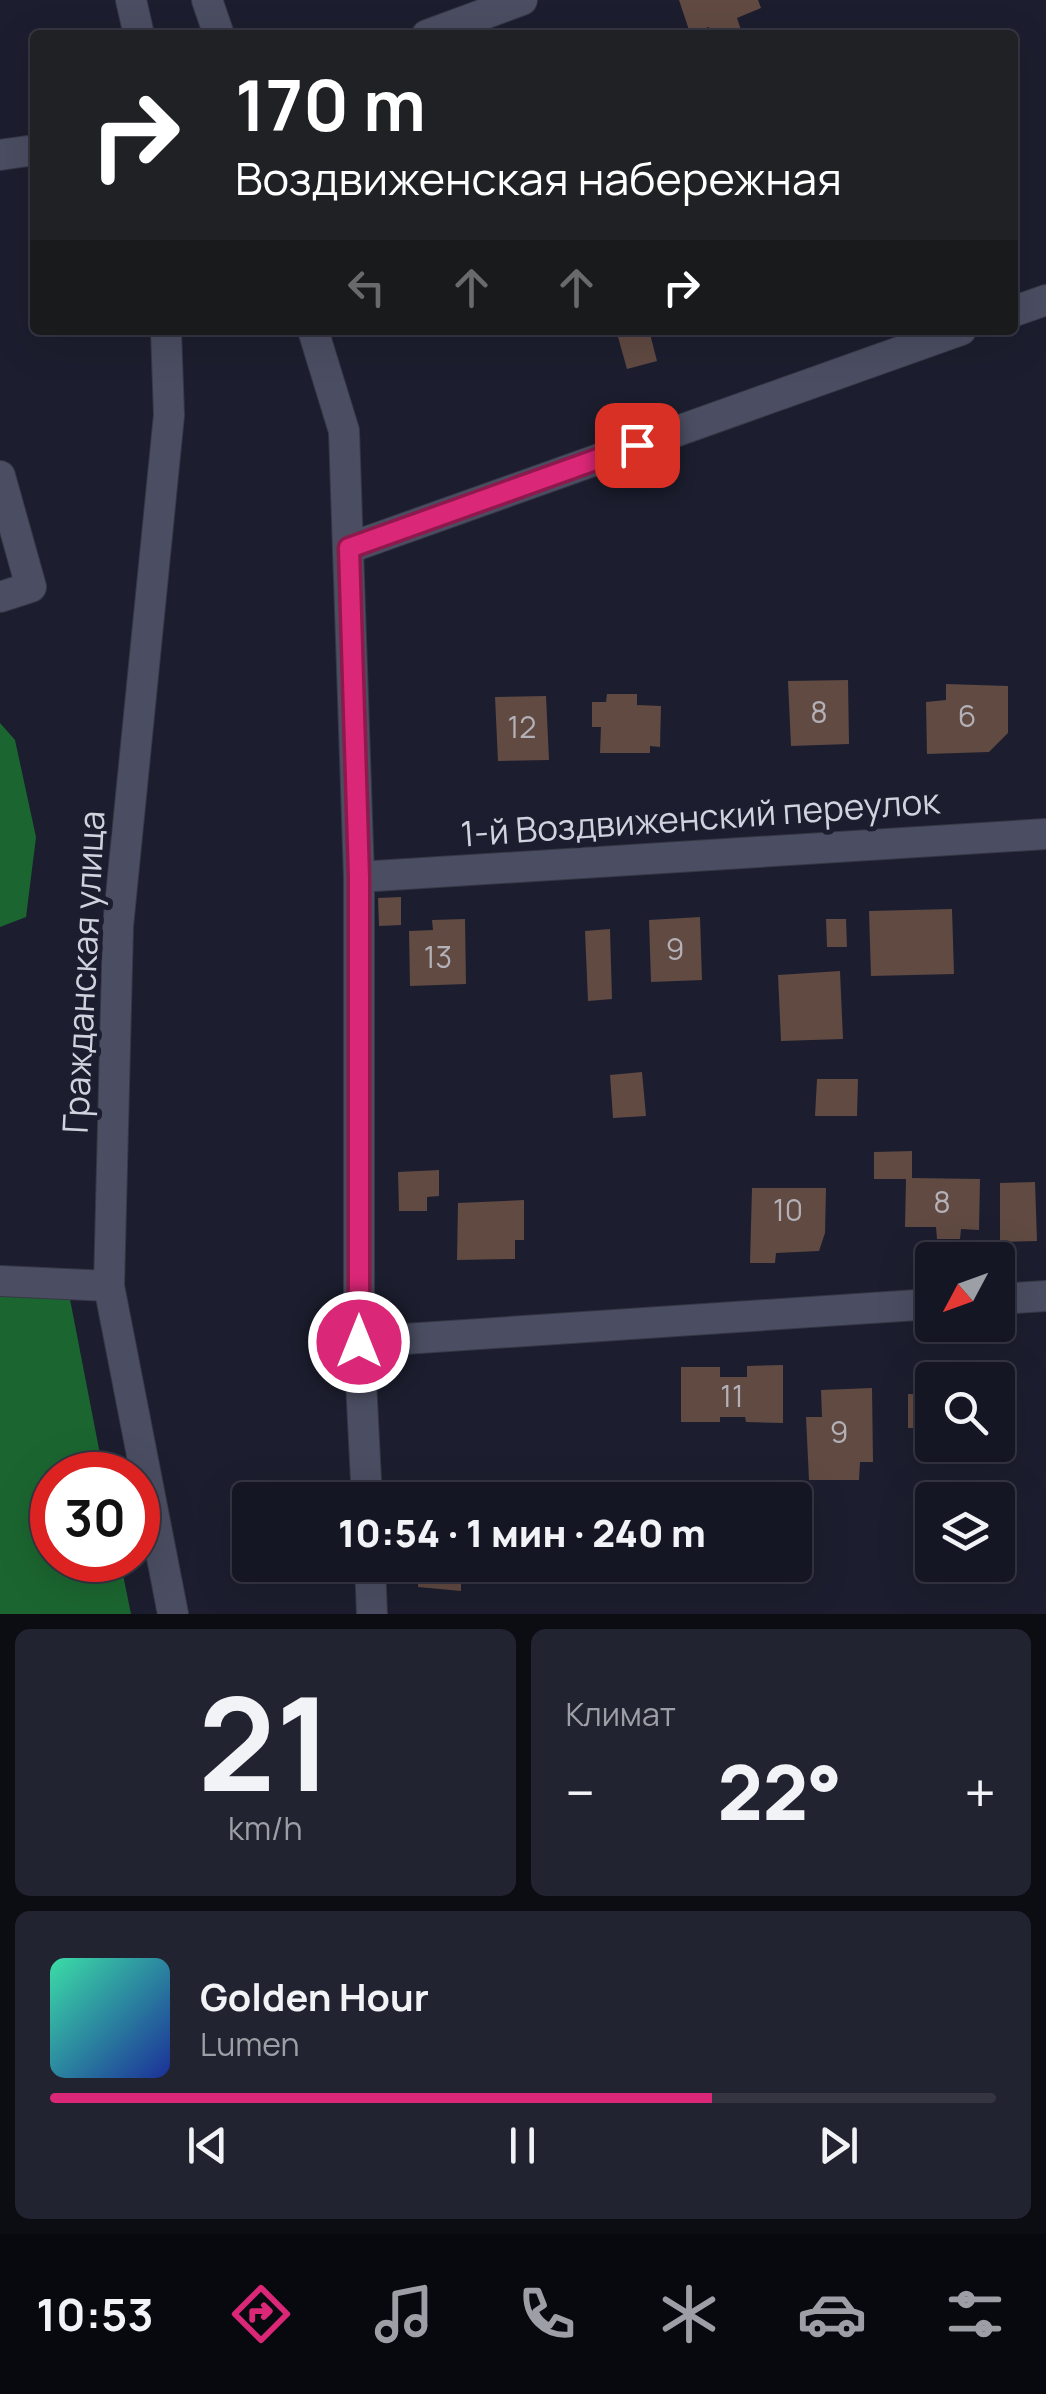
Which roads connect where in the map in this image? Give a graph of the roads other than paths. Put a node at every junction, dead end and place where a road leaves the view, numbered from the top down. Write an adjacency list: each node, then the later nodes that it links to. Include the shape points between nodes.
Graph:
1 (132, 0): 4 (street)
2 (207, 0): 5 (street)
3 (522, 0): 6 (street)
4 (138, 30)
5 (217, 30)
6 (441, 30)
7 (30, 151): 8 (street)
8 (0, 155)
9 (1046, 300): 10 (street)
10 (1018, 310)
11 (166, 335): 20 (street, Гражданская улица, via 169,415 118,926)
12 (314, 335): 15 (street, via 344,431)
13 (946, 335): 15 (street)
14 (0, 476): 16 (street, via 30,588)
15 (349, 548): 18 (street)
16 (0, 597)
17 (1046, 834): 18 (street, 1-й Воздвиженский переулок)
18 (359, 877): 24 (street)
19 (0, 1281): 20 (street)
20 (110, 1286): 27 (street, Гражданская улица)
21 (1046, 1296): 22 (street)
22 (1015, 1298)
23 (915, 1305): 24 (street)
24 (359, 1342): 25 (street)
25 (366, 1482)
26 (371, 1582): 28 (street)
27 (173, 1614)
28 (372, 1614)

